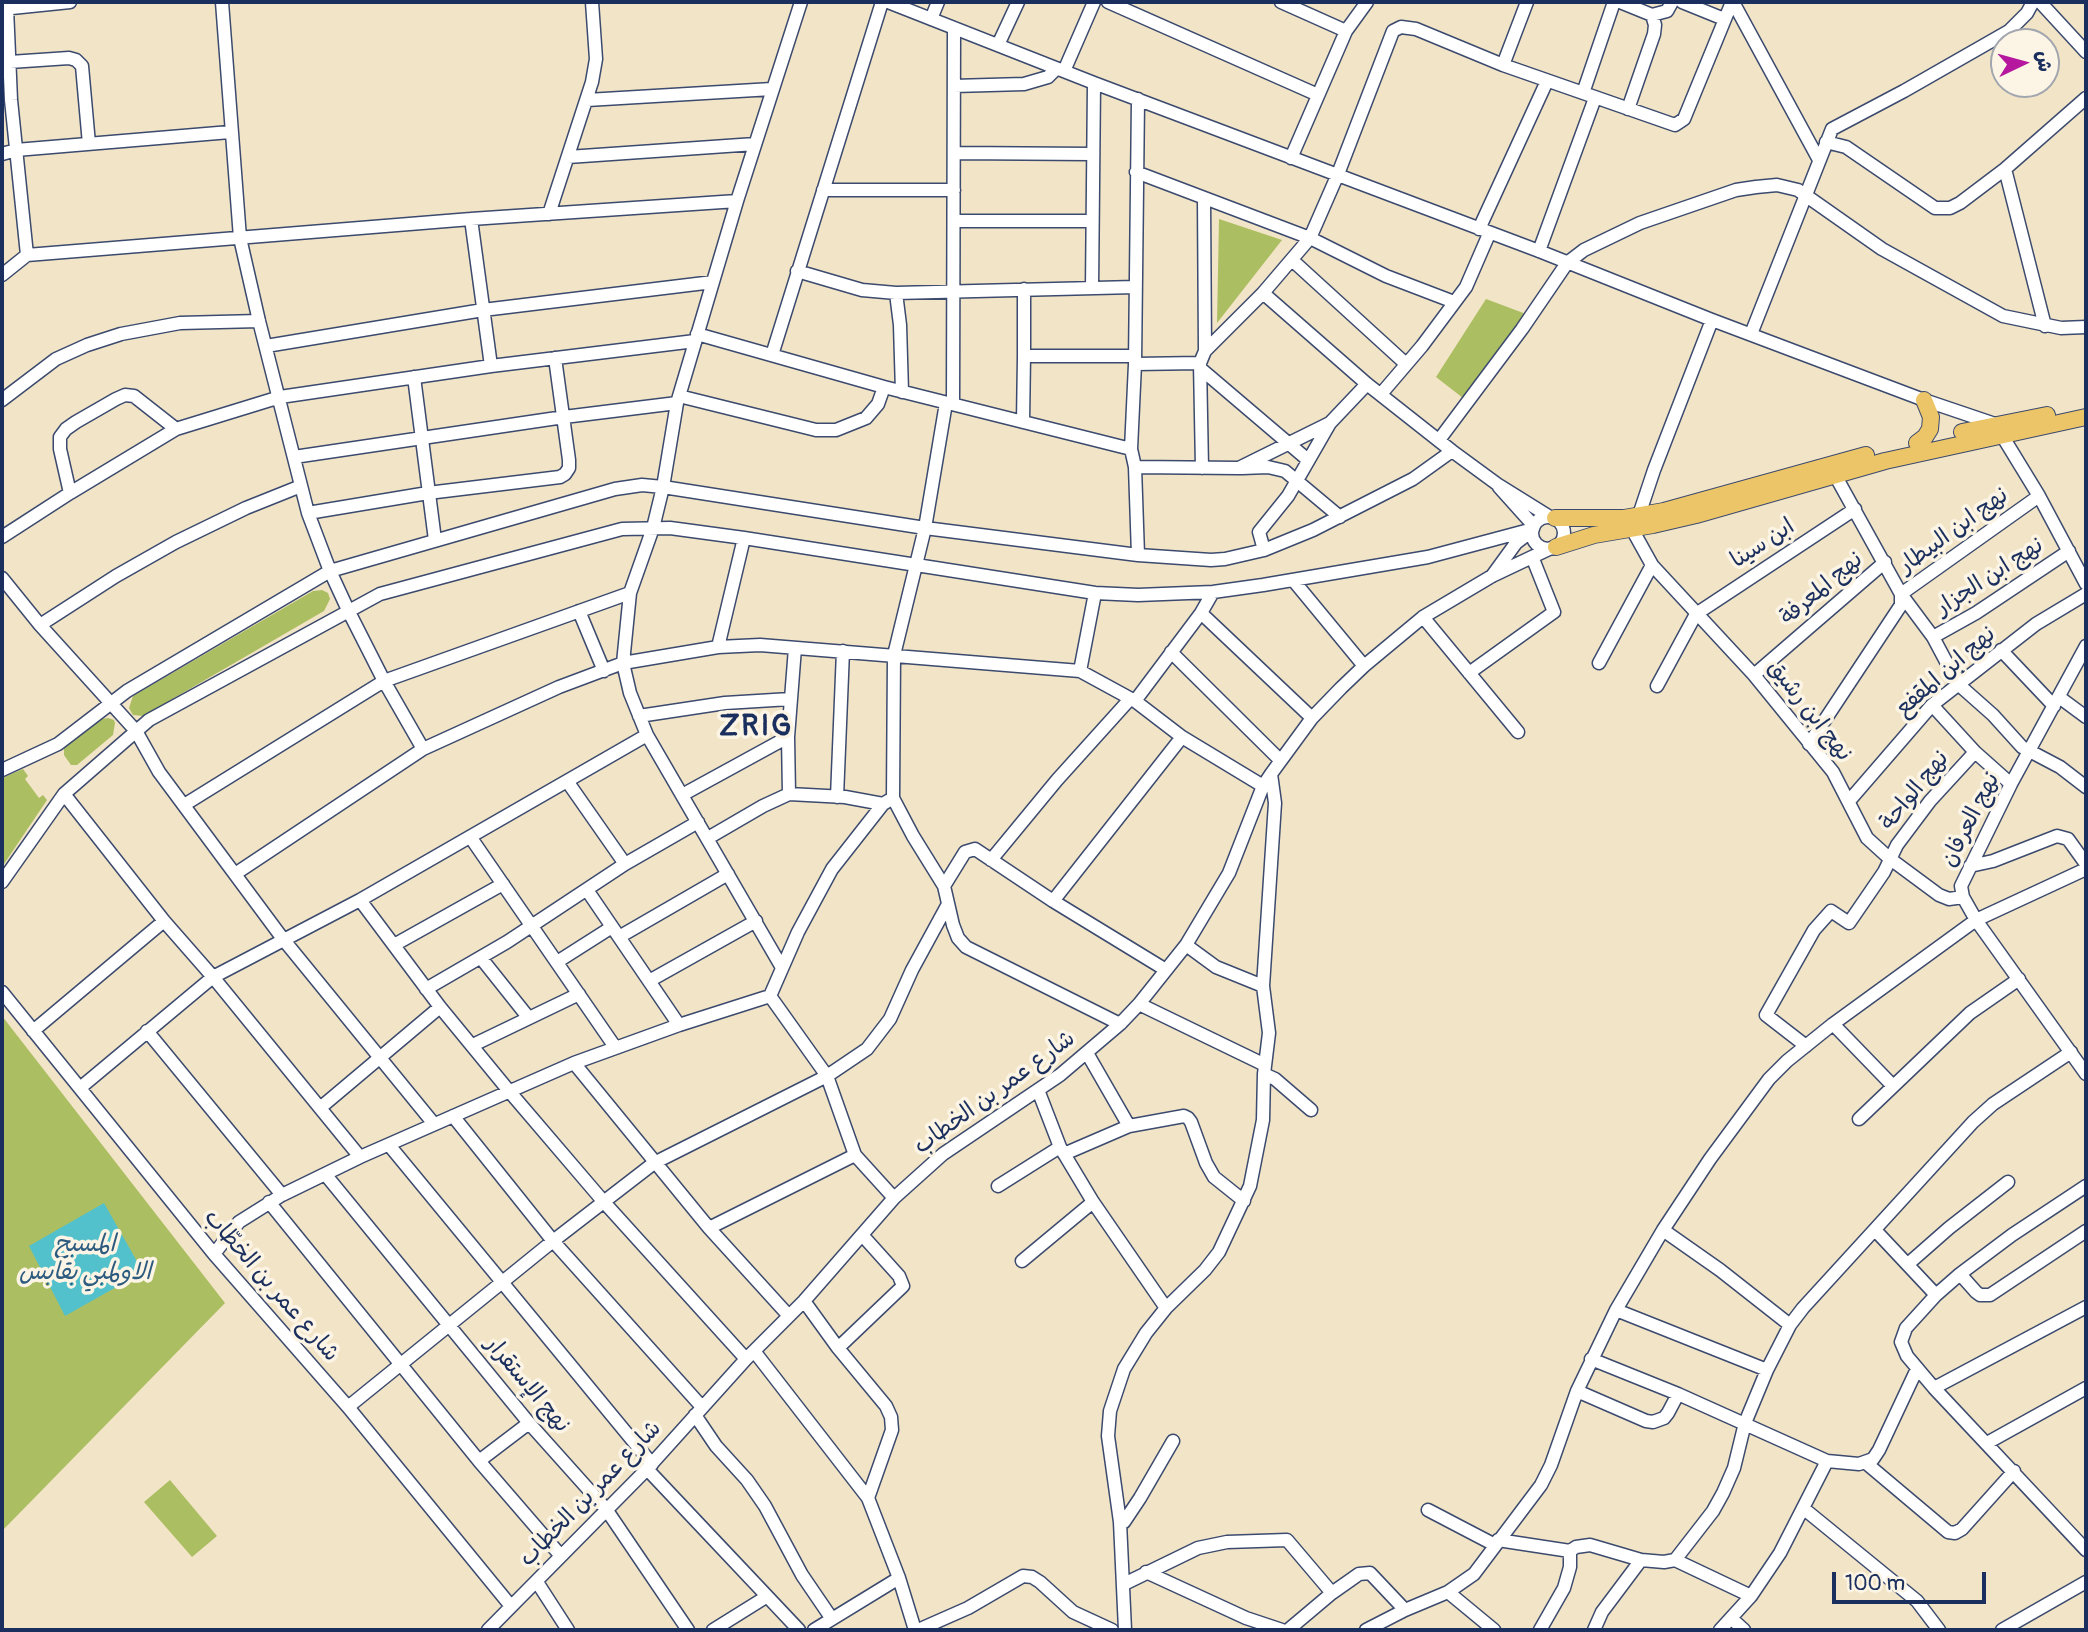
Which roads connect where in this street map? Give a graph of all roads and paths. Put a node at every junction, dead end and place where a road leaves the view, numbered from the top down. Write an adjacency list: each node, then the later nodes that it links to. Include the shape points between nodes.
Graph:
1 (71, 2): 21 (street)
2 (222, 2): 44 (street)
3 (592, 2): 41 (street, via 596,59)
4 (801, 2): 36 (street)
5 (882, 2): 58 (street)
6 (888, 2): 24 (street)
7 (938, 2): 24 (street)
8 (1018, 2): 28 (street)
9 (1094, 2): 32 (street)
10 (1108, 2): 37 (street)
11 (1281, 2): 27 (street)
12 (1367, 2): 27 (street)
13 (1527, 2): 31 (street)
14 (1614, 2): 38 (street)
15 (1620, 2): 23 (street)
16 (1672, 2): 23 (street, via 1667,11)
17 (1682, 2): 25 (street)
18 (1732, 2): 25 (street); 54 (street)
19 (2033, 2): 45 (street, via 2009,31 1832,129)
20 (2040, 2): 29 (street)
21 (53, 3): 22 (street)
22 (4, 8): 30 (street)
23 (1652, 15): 43 (street, via 1654,34)
24 (931, 19): 26 (street)
25 (1724, 19): 43 (street, via 1679,124 1669,125)
26 (954, 28): 28 (street); 35 (street)
27 (1346, 31): 37 (street)
28 (999, 45): 32 (street)
29 (2086, 52)
30 (10, 62): 42 (street); 46 (street, via 69,58 82,66)
31 (1503, 65): 33 (street); 57 (street, via 1416,29 1393,31)
32 (1060, 70): 34 (street); 35 (street, via 1024,83)
33 (1547, 81): 38 (street); 67 (street)
34 (1094, 83): 40 (street); 51 (street)
35 (954, 86): 49 (street)
36 (772, 89): 41 (street); 47 (street)
37 (1318, 95): 53 (street)
38 (1589, 96): 43 (street); 70 (street)
39 (2086, 98): 55 (street)
40 (1138, 99): 53 (street); 56 (street)
41 (587, 100): 52 (street)
42 (6, 101): 48 (street)
43 (1628, 109)
44 (230, 132): 46 (street); 69 (street)
45 (1826, 142): 54 (street); 55 (street, via 1846,147 1935,208 1955,207)
46 (89, 144): 48 (street)
47 (755, 144): 52 (street); 62 (street)
48 (16, 150): 50 (street); 71 (street)
49 (955, 153): 51 (street); 59 (street)
50 (2, 154)
51 (1092, 154): 66 (street)
52 (568, 157): 63 (street)
53 (1291, 158): 57 (street)
54 (1819, 160): 60 (street)
55 (2005, 169): 87 (street)
56 (1136, 172): 61 (street); 77 (street)
57 (1338, 174): 67 (street); 68 (street)
58 (823, 190): 59 (street); 74 (street)
59 (954, 190): 65 (street)
60 (1805, 196): 73 (street, via 1777,185 1736,190 1640,223); 87 (street, via 1882,249 2003,316); 89 (street)
61 (1204, 199): 68 (street); 96 (street)
62 (737, 201): 63 (street); 76 (street)
63 (549, 214): 64 (street)
64 (471, 219): 69 (street); 84 (street)
65 (954, 221): 66 (street); 80 (street)
66 (1091, 221): 78 (street)
67 (1484, 232): 70 (street); 83 (street, via 1466,286)
68 (1310, 238): 72 (street); 83 (street, via 1386,276)
69 (240, 239): 71 (street); 86 (street)
70 (1539, 251): 73 (street)
71 (27, 255): 75 (street)
72 (1292, 260): 82 (street); 97 (street)
73 (1567, 263): 85 (street); 117 (street)
74 (797, 271): 81 (street, via 862,290); 92 (street)
75 (2, 275)
76 (713, 282): 84 (street); 90 (street)
77 (1135, 287): 78 (street); 95 (street)
78 (1092, 288): 79 (street)
79 (1024, 289): 80 (street); 93 (street)
80 (954, 290): 81 (street); 108 (street)
81 (896, 293): 102 (street)
82 (1263, 293): 96 (street); 100 (street)
83 (1454, 302): 97 (street)
84 (484, 310): 91 (street); 98 (street)
85 (1712, 320): 89 (street); 139 (street)
86 (259, 321): 91 (street); 105 (street, via 180,323 121,334 56,359)
87 (2045, 326): 88 (street)
88 (2086, 327)
89 (1751, 334): 107 (street)
90 (696, 338): 92 (street); 94 (street); 106 (street)
91 (266, 346): 104 (street)
92 (772, 355): 101 (street)
93 (1024, 356): 95 (street); 112 (street)
94 (555, 358): 98 (street); 110 (street)
95 (1135, 360): 96 (street); 120 (street)
96 (1202, 361): 118 (street); 125 (street)
97 (1406, 364): 103 (street)
98 (491, 366): 99 (street)
99 (414, 377): 104 (street); 116 (street)
100 (1367, 384): 103 (street); 113 (street)
101 (884, 387): 102 (street); 106 (street, via 866,418 836,430 816,430)
102 (902, 392): 108 (street)
103 (1381, 394): 117 (street)
104 (280, 397): 114 (street); 122 (street)
105 (2, 400)
106 (678, 400): 110 (street); 131 (street)
107 (1924, 400): 115 (street); 119 (main road, via 1931,426)
108 (949, 404): 112 (street); 141 (street)
109 (2086, 407): 115 (main road)
110 (564, 417): 116 (street); 133 (street, via 569,468 560,477)
111 (2086, 417): 115 (main road)
112 (1023, 422): 120 (street)
113 (1330, 423): 118 (street); 123 (street)
114 (176, 429): 132 (street); 132 (street, via 134,396 125,395 76,422 60,437)
115 (1999, 429): 119 (main road); 127 (main road); 134 (street)
116 (421, 438): 122 (street); 133 (street)
117 (1439, 440): 121 (street)
118 (1288, 443): 123 (street); 126 (street)
119 (1917, 443): 139 (main road, via 1751,486)
120 (1131, 449): 124 (street)
121 (1452, 451): 129 (street); 137 (street, via 1413,479)
122 (294, 457): 130 (street)
123 (1308, 460): 128 (street)
124 (1135, 467): 125 (street); 149 (street)
125 (1202, 468): 126 (street)
126 (1239, 468): 128 (street, via 1278,468)
127 (1835, 475): 135 (street); 139 (main road, via 1696,515)
128 (1297, 480): 137 (street); 147 (street, via 1259,533)
129 (1497, 484): 138 (street); 142 (street)
130 (301, 486): 136 (street); 169 (street, via 176,542)
131 (663, 487): 140 (street); 141 (street); 145 (street, via 615,489)
132 (70, 493): 143 (street)
133 (428, 493): 136 (street); 145 (street)
134 (2039, 496): 148 (street); 162 (street, نهج ابن البيطار)
135 (1854, 509): 151 (street); 167 (street, ابن سينا)
136 (308, 513): 154 (street)
137 (1340, 517): 147 (street)
138 (1552, 518): 139 (main road); 142 (street, via 1540,519); 146 (street, via 1564,530 1563,539)
139 (1636, 522): 146 (main road); 153 (street, نهج ابن رشيق)
140 (653, 528): 144 (street); 160 (street); 164 (street, via 622,529 380,594)
141 (925, 528): 149 (street); 152 (street)
142 (1533, 529): 146 (street, via 1538,545); 155 (street, via 1516,542); 157 (street, via 1428,557)
143 (2, 537)
144 (744, 538): 152 (street); 172 (street)
145 (435, 540): 154 (street)
146 (1554, 547): 150 (street, شارع عمر بن الخطاب)
147 (1264, 550): 149 (street, via 1211,560)
148 (2069, 551): 158 (street); 170 (street, نهج ابن الجزار)
149 (1138, 555)
150 (1533, 559): 155 (street, شارع عمر بن الخطاب); 183 (street, via 1554,611)
151 (1885, 562): 162 (street); 184 (street, نهج المعرفة)
152 (915, 564): 161 (street); 177 (street)
153 (1652, 565): 167 (street, نهج ابن رشيق); 179 (street)
154 (330, 571): 164 (street); 191 (street)
155 (1492, 576): 168 (street, شارع عمر بن الخطاب)
156 (2, 578): 169 (street)
157 (1293, 580): 159 (street); 180 (street)
158 (2086, 584)
159 (1213, 592): 161 (street); 166 (street)
160 (630, 593): 165 (street); 178 (street)
161 (1095, 593): 182 (street)
162 (1901, 594): 170 (street); 201 (street, نهج ابن البيطار, via 1901,605)
163 (2086, 594): 174 (street, نهج ابن المقفع)
164 (348, 610): 185 (street); 196 (street)
165 (579, 611): 181 (street); 185 (street)
166 (1201, 613): 176 (street); 195 (street)
167 (1696, 614): 184 (street, نهج ابن رشيق); 187 (street)
168 (1423, 617): 180 (street, شارع عمر بن الخطاب); 183 (street)
169 (40, 625): 191 (street)
170 (1933, 637): 186 (street)
171 (2086, 646): 190 (street, نهج العرفان)
172 (718, 647): 173 (street); 178 (street)
173 (795, 648): 175 (street); 188 (street)
174 (2001, 650): 186 (street, نهج ابن المقفع); 190 (street)
175 (843, 651): 177 (street); 215 (street)
176 (1171, 652): 189 (street); 205 (street)
177 (894, 655): 182 (street); 216 (street)
178 (623, 663): 181 (street); 193 (street)
179 (1599, 663)
180 (1364, 666): 195 (street, شارع عمر بن الخطاب)
181 (604, 671): 202 (street)
182 (1080, 671): 189 (street)
183 (1469, 673): 197 (street)
184 (1754, 674): 201 (street, نهج ابن رشيق)
185 (384, 681): 202 (street); 218 (street)
186 (1958, 684): 192 (street, نهج ابن المقفع); 204 (street)
187 (1657, 686)
188 (790, 699): 193 (street); 199 (street)
189 (1132, 700): 200 (street); 223 (street)
190 (2057, 701): 194 (street); 204 (street, نهج العرفان)
191 (110, 702): 196 (street); 206 (street, via 58,744)
192 (1932, 705): 203 (street); 217 (street, نهج ابن المقفع)
193 (639, 716): 198 (street)
194 (2086, 717)
195 (1312, 718): 205 (street, شارع عمر بن الخطاب)
196 (136, 731): 212 (street); 218 (street)
197 (1518, 732)
198 (647, 736): 208 (street); 214 (street)
199 (788, 737): 213 (street); 214 (street)
200 (1182, 737): 210 (street); 235 (street)
201 (1809, 744): 217 (street, نهج ابن رشيق, via 1833,772)
202 (423, 749): 227 (street)
203 (1975, 752): 209 (street); 222 (street, نهج الواحة, via 1930,801)
204 (2031, 752): 209 (street, نهج العرفان); 211 (street)
205 (1280, 760): 207 (street, شارع عمر بن الخطاب)
206 (2, 770)
207 (1271, 774): 210 (street, شارع عمر بن الخطاب); 252 (street, via 1275,803)
208 (567, 781): 220 (street); 224 (street)
209 (2011, 784): 225 (street, نهج العرفان)
210 (1263, 786): 244 (street, شارع عمر بن الخطاب, via 1229,873)
211 (2086, 787)
212 (64, 794): 229 (street); 238 (street)
213 (789, 794): 215 (street); 221 (street)
214 (682, 795): 219 (street)
215 (837, 797): 216 (street)
216 (888, 801): 231 (street); 247 (street, via 832,869)
217 (1849, 801): 222 (street, نهج ابن رشيق, via 1867,838)
218 (184, 805): 227 (street)
219 (698, 822): 221 (street); 224 (street)
220 (471, 838): 230 (street); 234 (street)
221 (708, 838): 228 (street)
222 (1889, 858): 233 (street, نهج ابن رشيق, via 1939,895); 266 (street, نهج الواحة, via 1849,923 1832,911 1814,930 1766,1015)
223 (991, 860): 231 (street, via 970,849); 235 (street)
224 (625, 864): 232 (street)
225 (1970, 866): 226 (street, via 2057,836 2068,839); 233 (street, نهج العرفان, via 1961,886)
226 (2086, 866): 237 (street)
227 (235, 873): 242 (street)
228 (728, 874): 239 (street); 241 (street)
229 (2, 882)
230 (502, 884): 240 (street); 243 (street)
231 (944, 886): 236 (street)
232 (587, 890): 240 (street); 241 (street)
233 (1963, 897): 237 (street, نهج العرفان)
234 (360, 900): 242 (street); 243 (street)
235 (1053, 901): 248 (street)
236 (948, 904): 260 (street, via 958,938 976,954); 274 (street, via 879,1035 853,1061)
237 (1976, 920): 250 (street, نهج العرفان); 261 (street)
238 (164, 921): 249 (street); 263 (street)
239 (756, 921): 247 (street); 251 (street)
240 (533, 925): 245 (street); 246 (street)
241 (615, 932): 246 (street); 251 (street)
242 (283, 939): 249 (street); 270 (street)
243 (394, 945): 253 (street)
244 (1186, 945): 248 (street, شارع عمر بن الخطاب); 252 (street, via 1216,967)
245 (481, 958): 253 (street); 259 (street)
246 (557, 962): 255 (street)
247 (781, 966): 256 (street)
248 (1166, 970): 257 (street, شارع عمر بن الخطاب)
249 (213, 977): 264 (street); 279 (street)
250 (2019, 979): 268 (street, نهج العرفان); 275 (street, via 1970,1013)
251 (649, 981): 262 (street)
252 (1262, 986): 272 (street, via 1269,1033)
253 (426, 989): 258 (street)
254 (2, 992): 263 (street, شارع عمر بن الخطّاب)
255 (579, 994): 259 (street); 267 (street)
256 (770, 996): 262 (street); 274 (street)
257 (1139, 1004): 260 (street, شارع عمر بن الخطاب); 272 (street)
258 (440, 1007): 265 (street); 270 (street)
259 (528, 1017): 265 (street)
260 (1120, 1024): 269 (street, شارع عمر بن الخطاب)
261 (1833, 1024): 266 (street); 275 (street)
262 (679, 1025): 267 (street)
263 (33, 1031): 276 (street, شارع عمر بن الخطّاب)
264 (147, 1031): 276 (street); 294 (street)
265 (473, 1045): 278 (street)
266 (1806, 1046): 301 (street, via 1750,1103)
267 (615, 1047): 271 (street)
268 (2071, 1052): 273 (street, نهج العرفان); 302 (street, via 1973,1122)
269 (1087, 1053): 277 (street, شارع عمر بن الخطاب); 284 (street)
270 (379, 1058): 279 (street); 283 (street)
271 (574, 1063): 278 (street); 289 (street)
272 (1264, 1070): 280 (street); 299 (street, via 1261,1137)
273 (2085, 1071)
274 (827, 1076): 287 (street); 289 (street)
275 (1893, 1086): 282 (street)
276 (79, 1088): 306 (street, شارع عمر بن الخطّاب)
277 (1038, 1090): 286 (street); 295 (street, شارع عمر بن الخطاب, via 943,1154)
278 (509, 1091): 281 (street); 297 (street)
279 (320, 1108): 288 (street)
280 (1311, 1110)
281 (453, 1116): 283 (street); 305 (street)
282 (1859, 1119)
283 (434, 1124): 285 (street)
284 (1129, 1126): 286 (street); 299 (street, via 1188,1118 1214,1177)
285 (389, 1145): 288 (street); 310 (street)
286 (1062, 1150): 292 (street); 298 (street)
287 (855, 1155): 295 (street); 300 (street)
288 (360, 1157): 290 (street)
289 (654, 1163): 297 (street); 300 (street)
290 (325, 1174): 294 (street); 317 (street, نهج الإستقرار)
291 (2008, 1182): 308 (street)
292 (998, 1186)
293 (2086, 1186): 309 (street)
294 (282, 1195): 296 (street)
295 (894, 1198): 304 (street, شارع عمر بن الخطاب)
296 (269, 1202): 306 (street, via 239,1222); 322 (street)
297 (603, 1202): 305 (street); 320 (street)
298 (1093, 1202): 307 (street); 314 (street)
299 (1244, 1202): 314 (street, via 1219,1252)
300 (709, 1228): 316 (street)
301 (1663, 1230): 315 (street); 318 (street)
302 (1875, 1230): 308 (street); 318 (street)
303 (2086, 1231): 309 (street, via 1990,1295 1980,1295)
304 (863, 1236): 312 (street, شارع عمر بن الخطاب); 319 (street, via 903,1286)
305 (553, 1241): 310 (street); 330 (street)
306 (214, 1254): 329 (street, شارع عمر بن الخطّاب)
307 (1022, 1261)
308 (1908, 1264): 311 (street)
309 (1960, 1274): 311 (street)
310 (500, 1283): 317 (street); 338 (street)
311 (1936, 1295): 323 (street, via 1902,1335 1903,1349)
312 (804, 1301): 316 (street, شارع عمر بن الخطاب); 319 (street)
313 (2086, 1307): 325 (street)
314 (1166, 1308): 344 (street, via 1124,1369 1110,1411 1109,1453)
315 (1616, 1310): 321 (street); 324 (street)
316 (789, 1315): 320 (street, شارع عمر بن الخطاب)
317 (450, 1324): 322 (street); 331 (street, نهج الإستقرار)
318 (1790, 1325): 324 (street)
319 (838, 1348): 340 (street, via 891,1417 892,1430)
320 (750, 1355): 330 (street, شارع عمر بن الخطاب); 340 (street)
321 (1591, 1359): 327 (street); 328 (street)
322 (400, 1364): 329 (street); 335 (street)
323 (1917, 1369): 325 (street); 337 (street, via 1879,1450)
324 (1768, 1370): 332 (street)
325 (1934, 1388): 334 (street)
326 (2086, 1388): 334 (street)
327 (1577, 1391): 328 (street, via 1653,1422 1664,1418); 345 (street, via 1541,1485)
328 (1678, 1394): 332 (street)
329 (348, 1407): 360 (street, شارع عمر بن الخطّاب)
330 (699, 1411): 338 (street, شارع عمر بن الخطاب); 362 (street, via 716,1446 765,1506)
331 (530, 1423): 335 (street); 342 (street, نهج الإستقرار)
332 (1745, 1423): 336 (street); 350 (street, via 1723,1493)
333 (1173, 1441): 344 (street, via 1140,1498)
334 (1987, 1443): 339 (street)
335 (479, 1461): 348 (street)
336 (1827, 1461): 337 (street); 341 (street)
337 (1866, 1463): 339 (street, via 1948,1532 1955,1533)
338 (649, 1466): 342 (street, شارع عمر بن الخطاب); 359 (street)
339 (2014, 1471): 346 (street)
340 (868, 1498): 352 (street)
341 (1803, 1508): 358 (street); 381 (street, via 1917,1601)
342 (606, 1510): 348 (street, شارع عمر بن الخطاب); 366 (street, نهج الإستقرار)
343 (1429, 1510): 345 (street)
344 (1120, 1522): 355 (street)
345 (1496, 1543): 347 (street); 356 (street, via 1474,1574)
346 (2086, 1550)
347 (1570, 1551): 349 (street, via 1590,1545); 377 (street, via 1564,1588)
348 (561, 1556): 354 (street, شارع عمر بن الخطاب)
349 (1641, 1560): 350 (street); 378 (street)
350 (1675, 1560): 358 (street)
351 (1146, 1572): 355 (street); 357 (street, via 1198,1548 1287,1540); 373 (street)
352 (899, 1578): 362 (street); 370 (street)
353 (2086, 1581): 382 (street)
354 (537, 1582): 360 (street, شارع عمر بن الخطاب); 365 (street)
355 (1124, 1584): 372 (street)
356 (1448, 1592): 361 (street); 376 (street)
357 (1332, 1593): 361 (street, via 1359,1574 1370,1573); 374 (street)
358 (1752, 1596): 363 (street)
359 (766, 1597): 367 (street); 368 (street)
360 (510, 1605): 364 (street, شارع عمر بن الخطاب)
361 (1405, 1610): 375 (street)
362 (832, 1619): 369 (street)
363 (1732, 1619): 379 (street); 380 (street)
364 (488, 1630)
365 (568, 1630)
366 (688, 1630)
367 (713, 1630)
368 (799, 1630)
369 (814, 1630)
370 (917, 1630): 371 (street, via 968,1608 1023,1576 1032,1577 1073,1612)
371 (1112, 1630)
372 (1125, 1630)
373 (1282, 1630)
374 (1289, 1630)
375 (1366, 1630)
376 (1493, 1630)
377 (1540, 1630)
378 (1594, 1630)
379 (1720, 1630)
380 (1744, 1630)
381 (1939, 1630)
382 (2002, 1630)

